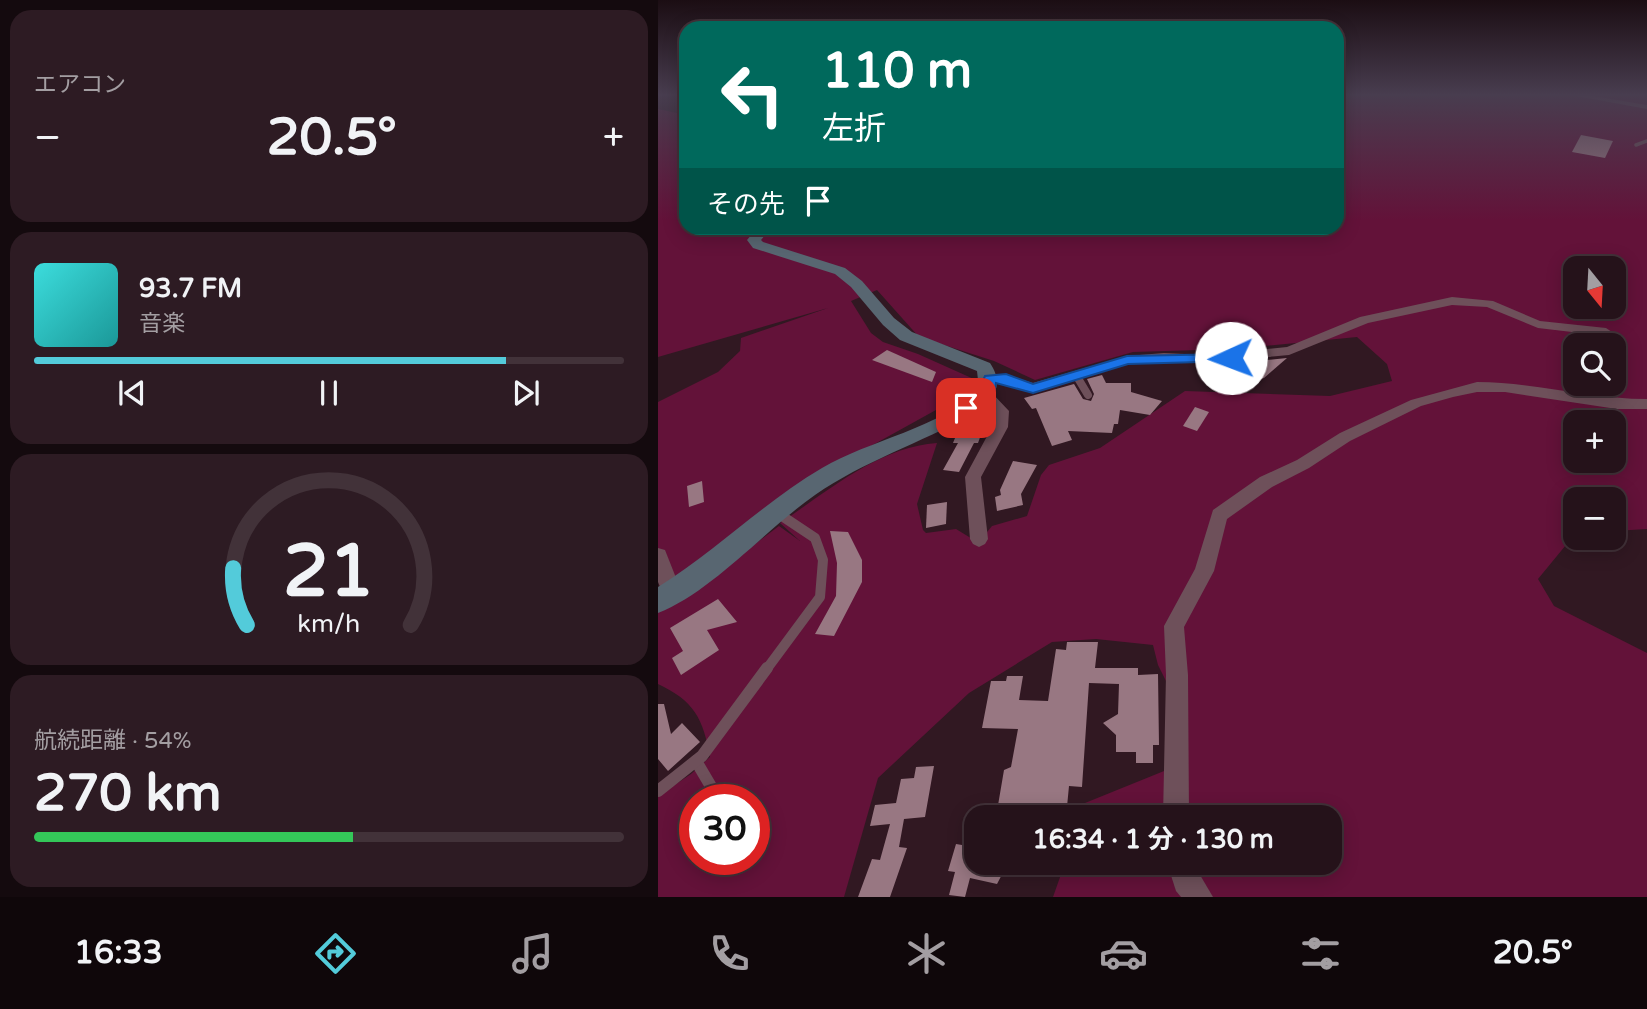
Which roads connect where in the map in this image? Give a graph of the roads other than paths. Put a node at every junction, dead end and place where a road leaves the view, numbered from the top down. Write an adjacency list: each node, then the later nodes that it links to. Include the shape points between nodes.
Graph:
1 (1647, 141): 2 (lane)
2 (1636, 145)
3 (758, 235): 6 (street, via 754,240 758,245 837,269 862,286 895,328 984,367)
4 (1606, 332): 5 (street, via 1538,324 1489,304 1452,301 1364,320 1289,352 1206,359 1144,358)
5 (1076, 375): 6 (street, via 1033,388 1006,379); 7 (lane)
6 (987, 387): 9 (street, via 953,416 856,459); 10 (street, via 1002,411 1000,428 972,477)
7 (1088, 395)
8 (1647, 404): 16 (street, via 1617,404 1505,387 1452,393 1416,403 1345,438 1266,482 1219,515 1204,571 1174,626)
9 (776, 513): 12 (street); 13 (lane, via 815,538 823,560 820,597)
10 (979, 539)
11 (658, 556): 12 (street)
12 (665, 597)
13 (696, 761): 14 (lane); 15 (lane)
14 (710, 784)
15 (658, 791)
16 (1176, 805)
17 (1183, 875): 18 (street)
18 (1199, 897)

